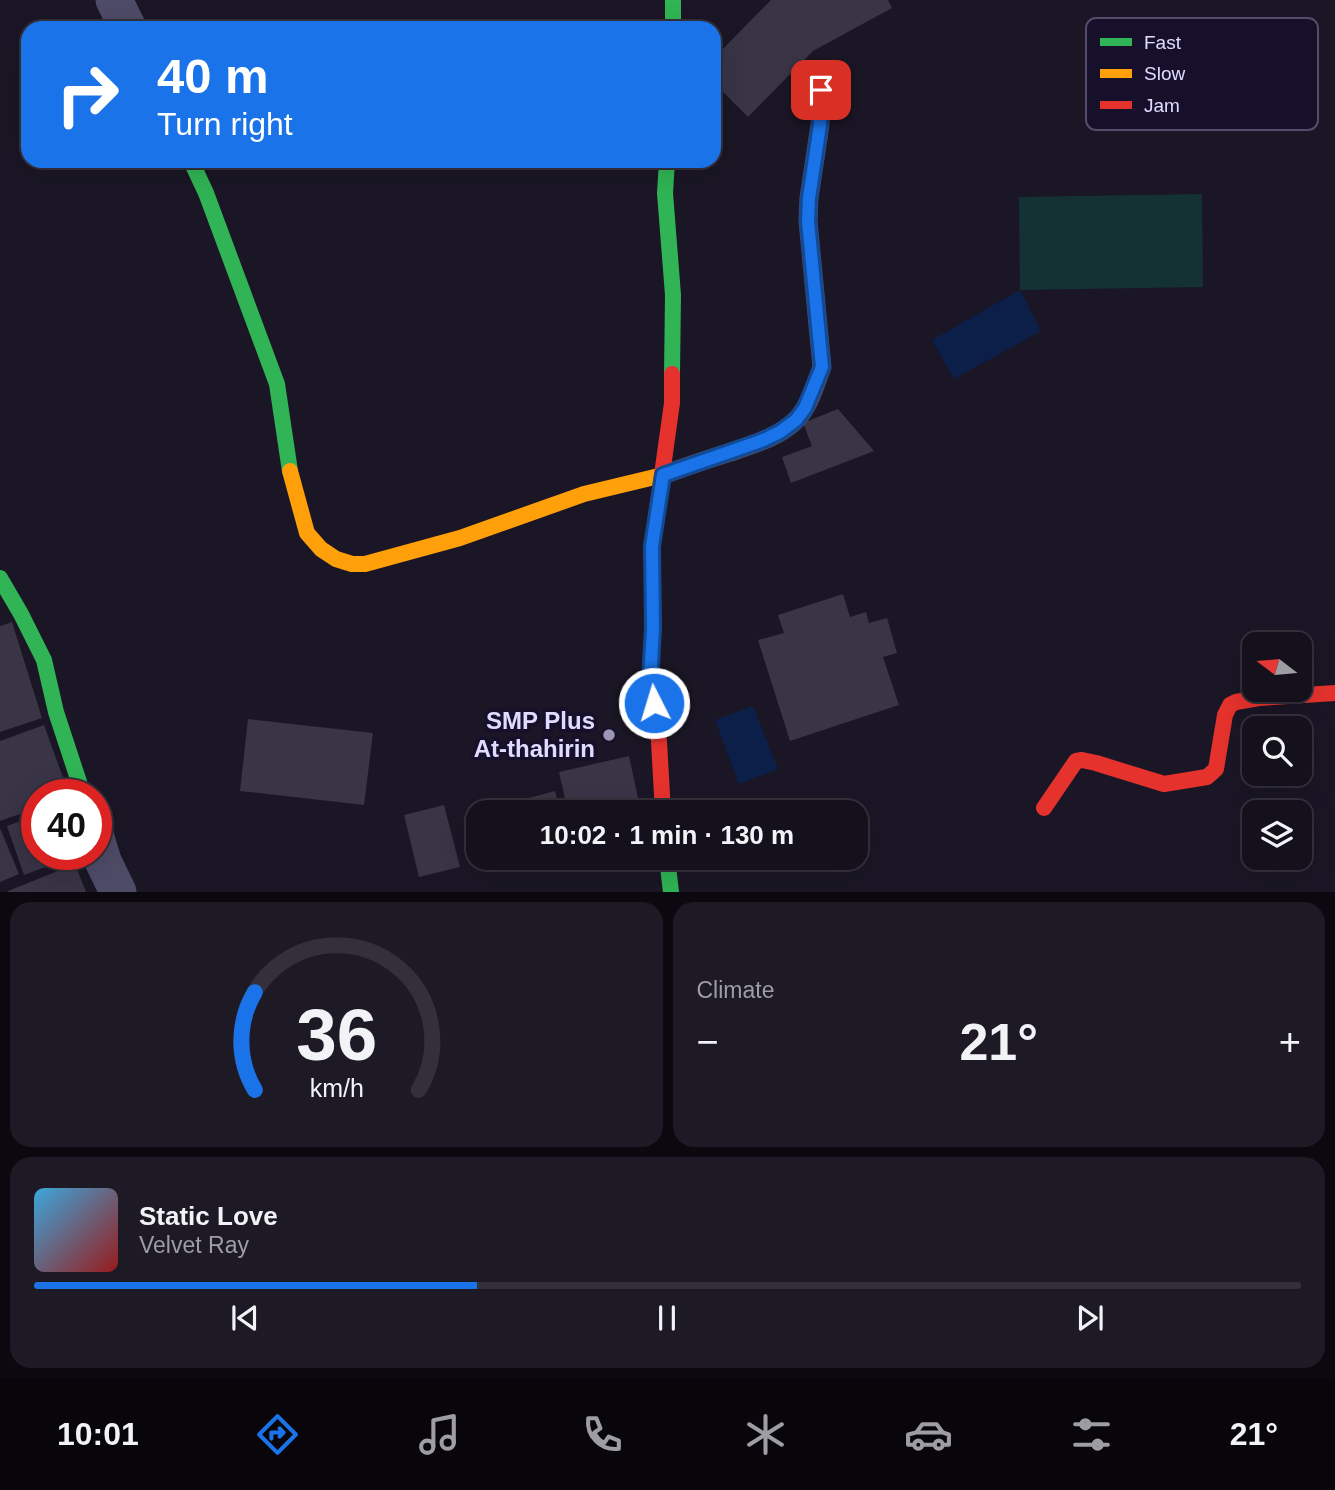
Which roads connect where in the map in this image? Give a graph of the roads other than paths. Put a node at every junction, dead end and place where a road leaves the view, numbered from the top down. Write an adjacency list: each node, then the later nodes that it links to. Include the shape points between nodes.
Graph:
1 (114, 0): 3 (street)
2 (673, 0): 4 (street)
3 (124, 21)
4 (673, 21)
5 (821, 90): 8 (lane, via 808,221 822,367 813,389 796,420 780,432)
6 (194, 168): 8 (street, via 277,384 290,480 307,533 335,559 365,564 460,538 584,494)
7 (667, 168): 8 (street, via 672,403)
8 (663, 475): 12 (street, via 652,546 650,682 658,724)
9 (0, 578): 11 (street, via 44,660)
10 (1335, 693): 13 (street, via 1259,698 1230,705 1216,768 1207,777 1164,784 1076,761)
11 (78, 779)
12 (662, 800)
13 (1044, 808)
14 (108, 870): 16 (street)
15 (668, 870): 17 (street)
16 (118, 891)
17 (671, 891)

